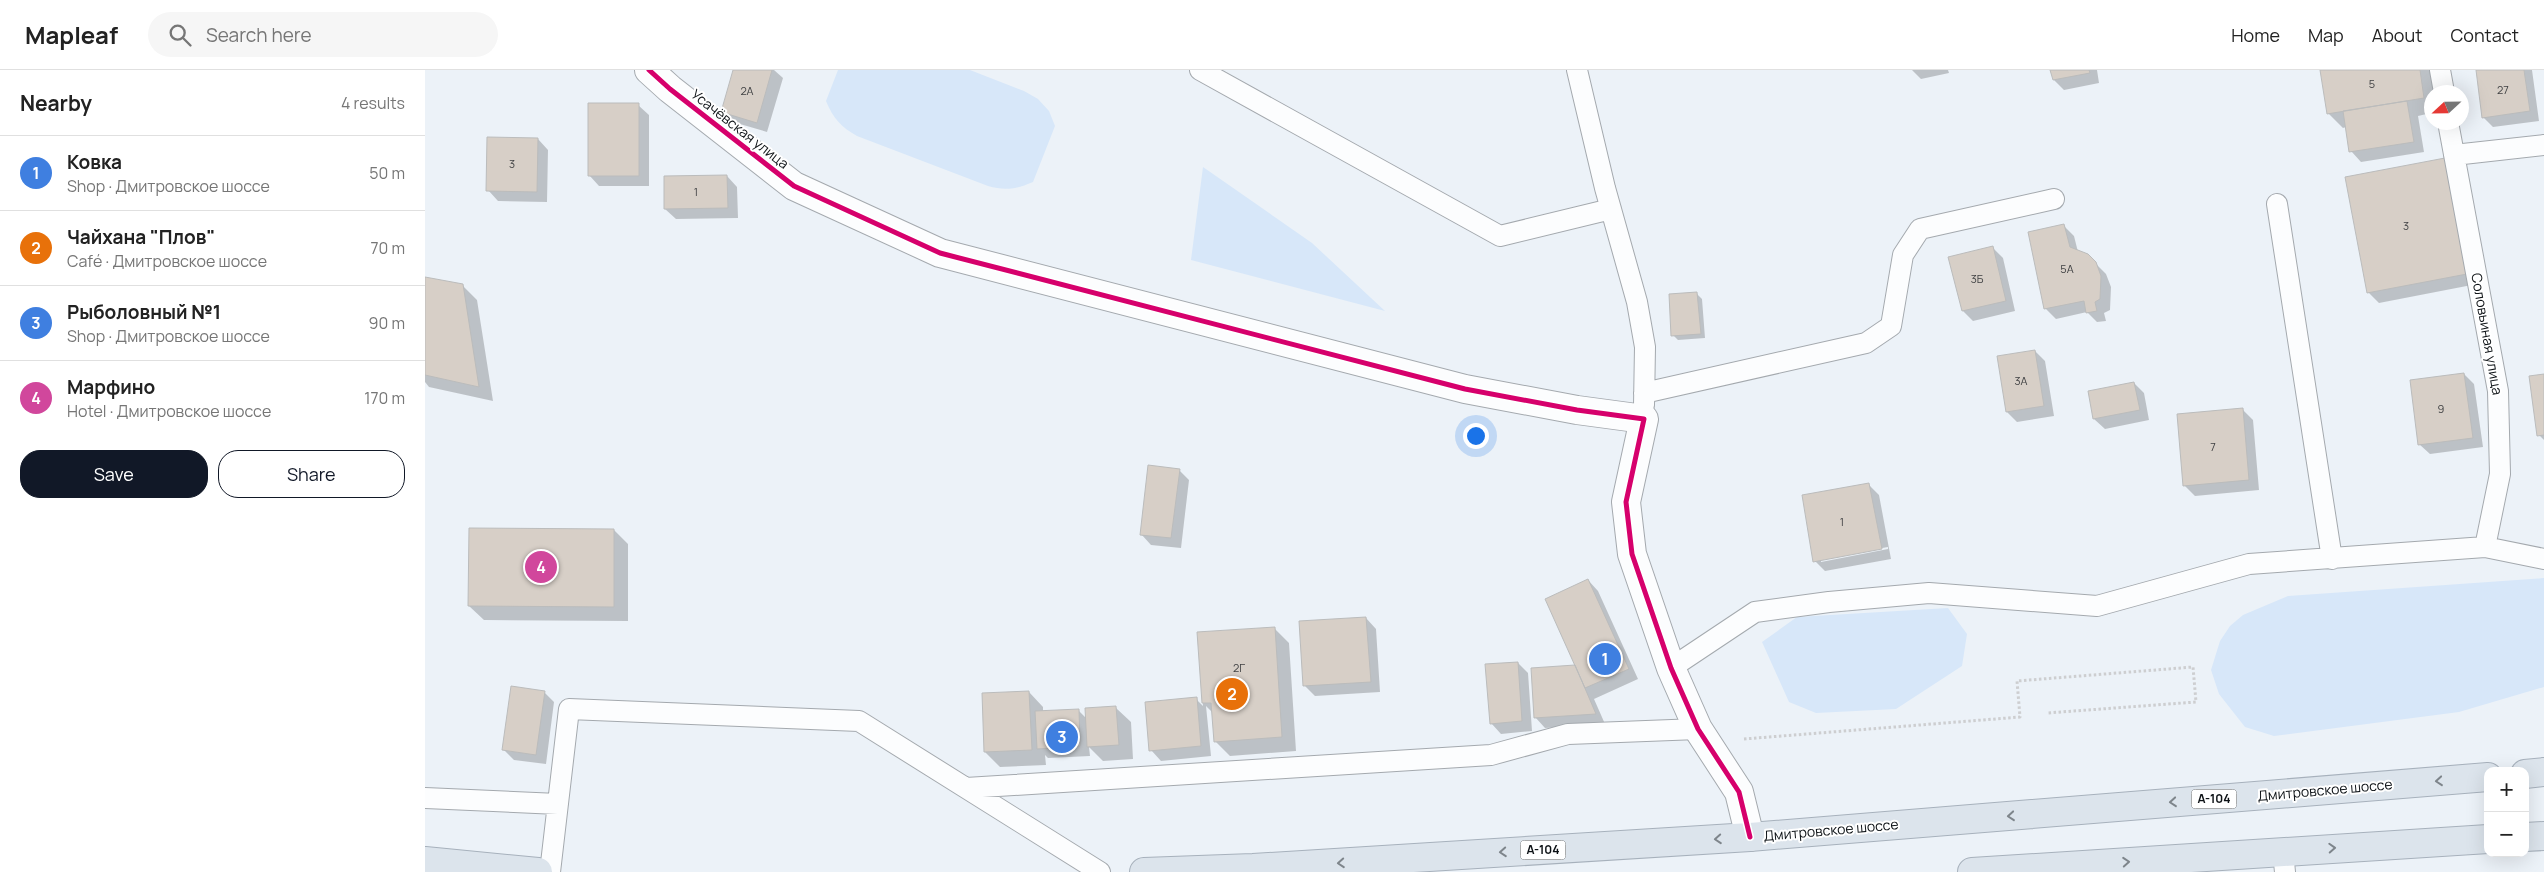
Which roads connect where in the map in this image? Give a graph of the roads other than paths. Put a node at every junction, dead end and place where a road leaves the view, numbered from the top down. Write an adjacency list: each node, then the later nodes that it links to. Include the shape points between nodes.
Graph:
1 (649, 70): 12 (street, Усачёвская улица, via 794,186 940,253 1465,389 1577,410)
2 (1200, 70): 11 (lane, via 1500,236)
3 (1577, 70): 11 (lane)
4 (2440, 70): 5 (lane)
5 (2443, 85)
6 (2450, 130): 8 (lane, Соловьиная улица)
7 (2544, 145): 8 (lane)
8 (2454, 155): 13 (lane, Соловьиная улица, via 2499,391 2500,474)
9 (2053, 199): 12 (lane, via 1920,229 1903,255 1891,326 1866,343)
10 (2277, 204): 15 (lane)
11 (1611, 209): 12 (lane, via 1637,302 1645,347)
12 (1644, 406): 16 (street, via 1626,502 1632,554)
13 (2485, 547): 14 (lane); 15 (lane)
14 (2544, 558)
15 (2333, 559): 16 (lane, via 2249,564 2097,606 1929,593 1755,612)
16 (1671, 668): 17 (street)
17 (1702, 736): 21 (lane, via 1569,734 1491,755); 25 (street, via 1739,792)
18 (2544, 772): 19 (highway)
19 (2529, 774)
20 (2484, 777): 25 (highway, Дмитровское шоссе / А-104, one-way to 25)
21 (965, 788): 23 (lane, via 859,721 569,709); 32 (lane)
22 (425, 798): 23 (lane)
23 (558, 804): 31 (lane)
24 (2544, 836): 26 (highway)
25 (1750, 837): 33 (highway, Дмитровское шоссе / А-104, one-way to 33)
26 (2529, 838)
27 (2484, 839): 29 (highway, one-way to 27)
28 (425, 862): 30 (highway)
29 (2284, 862): 34 (highway, one-way to 29)
30 (538, 872)
31 (549, 872)
32 (1100, 872)
33 (1144, 872)
34 (1972, 872)

